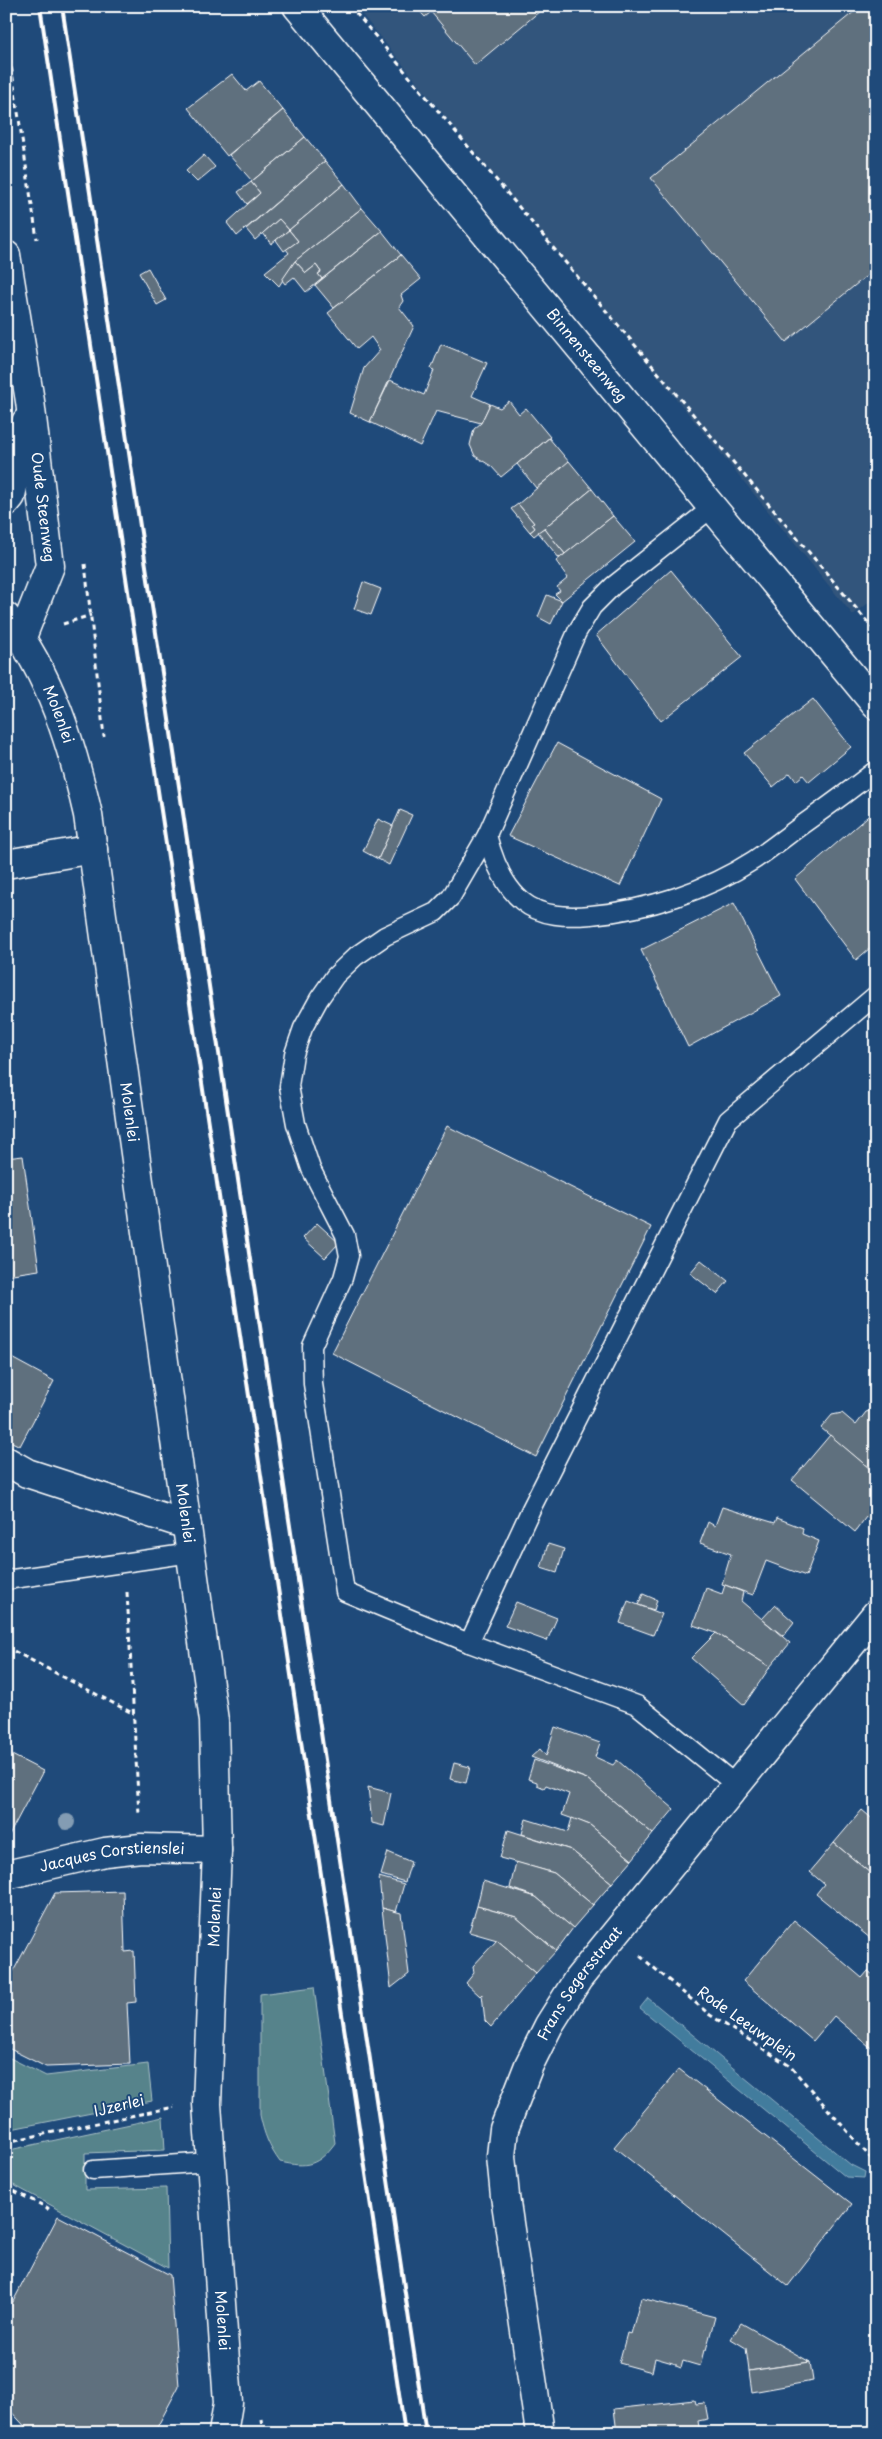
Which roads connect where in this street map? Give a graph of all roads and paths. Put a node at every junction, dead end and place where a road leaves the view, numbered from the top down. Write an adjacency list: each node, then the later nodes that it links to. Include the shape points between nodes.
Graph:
1 (297, 6): 6 (street, Binnensteenweg)
2 (350, 6): 8 (path)
3 (6, 255): 4 (street, Oude Steenweg)
4 (30, 401): 5 (street, Oude Steenweg, via 11,496); 7 (street, Oude Steenweg, via 50,566)
5 (6, 502)
6 (713, 507): 9 (street, Binnensteenweg); 11 (lane, via 613,586 592,607 577,632)
7 (14, 627): 12 (street, Molenlei, via 55,700 75,756)
8 (876, 632)
9 (876, 705)
10 (876, 770): 11 (lane, via 753,860 686,893 644,908 610,914 546,914 522,901 504,879)
11 (487, 836): 21 (lane, via 450,897 436,912 385,936 335,976 303,1028 294,1054 289,1086 296,1124 311,1168 345,1235 349,1256 343,1278 312,1346 313,1384 345,1592)
12 (93, 849): 13 (street); 16 (street, Molenlei)
13 (6, 864)
14 (876, 995): 21 (lane, via 728,1120 531,1509)
15 (6, 1461): 16 (street, via 28,1473)
16 (187, 1525): 17 (street, Molenlei)
17 (191, 1553): 18 (lane); 26 (street, Molenlei, via 214,1721)
18 (125, 1563): 19 (lane); 23 (path)
19 (6, 1580)
20 (876, 1614): 24 (street, Frans Segersstraat)
21 (469, 1643): 24 (lane, via 637,1704)
22 (6, 1647): 23 (path)
23 (134, 1714): 25 (path)
24 (736, 1785): 28 (street, Frans Segersstraat)
25 (141, 1848): 26 (street, Jacques Corstienslei); 27 (street, Jacques Corstienslei, via 105,1852)
26 (217, 1850): 29 (street, Molenlei)
27 (6, 1875)
28 (615, 1934): 32 (path, Rode Leeuwplein, via 710,2015 790,2066); 37 (street, Frans Segersstraat, via 578,1978 549,2024 504,2129 501,2156 504,2196)
29 (208, 2104): 30 (path, IJzerlei, via 164,2108); 31 (street, Molenlei)
30 (6, 2142)
31 (210, 2162): 33 (lane); 36 (street, Molenlei, via 228,2403)
32 (876, 2164)
33 (93, 2170)
34 (6, 2187): 35 (path, via 48,2208)
35 (46, 2210)
36 (224, 2433)
37 (540, 2433)

